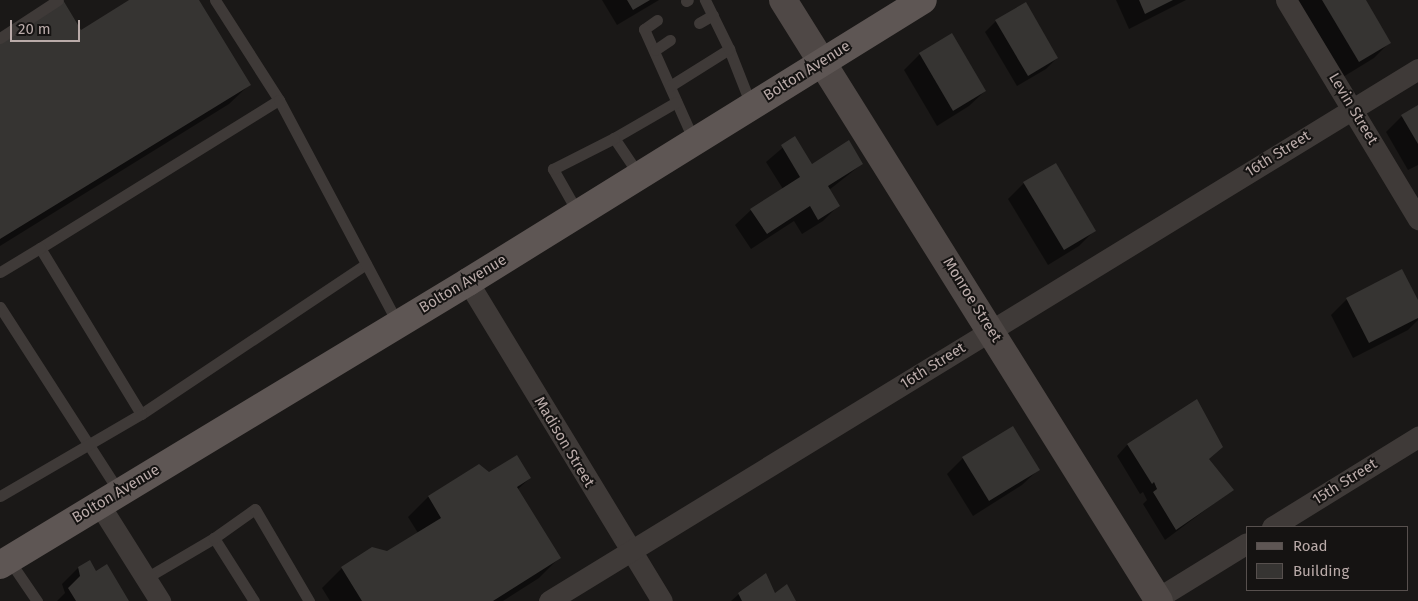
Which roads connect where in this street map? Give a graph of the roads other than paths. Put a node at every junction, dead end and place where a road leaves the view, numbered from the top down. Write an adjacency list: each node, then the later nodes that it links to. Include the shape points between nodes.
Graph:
1 (58, 0): 10 (lane)
2 (215, 0): 17 (lane)
3 (705, 0): 7 (lane)
4 (783, 0): 14 (main road, Monroe Street)
5 (923, 0): 14 (main road, Bolton Avenue)
6 (1286, 0): 20 (street, Levin Street)
7 (713, 15): 9 (lane); 12 (lane)
8 (658, 20): 13 (lane, via 644,29)
9 (699, 23)
10 (0, 38)
11 (670, 40): 13 (lane)
12 (729, 49): 16 (lane); 19 (lane)
13 (655, 50): 16 (lane)
14 (820, 62): 19 (main road, Bolton Avenue); 32 (main road, Monroe Street)
15 (1418, 69): 20 (street, 16th Street)
16 (670, 86): 18 (lane)
17 (279, 100): 26 (lane); 27 (lane)
18 (676, 102): 21 (lane); 22 (lane)
19 (751, 105): 22 (main road, Bolton Avenue)
20 (1353, 108): 25 (street, Levin Street); 32 (street, 16th Street)
21 (614, 138): 23 (lane); 24 (lane, via 553,169)
22 (694, 141): 23 (main road, Bolton Avenue)
23 (639, 175): 24 (main road, Bolton Avenue)
24 (578, 213): 29 (main road, Bolton Avenue)
25 (1418, 219)
26 (40, 248): 28 (lane); 33 (lane)
27 (366, 264): 31 (lane); 33 (lane)
28 (0, 272)
29 (468, 282): 31 (main road, Bolton Avenue); 41 (street, Madison Street)
30 (0, 309): 35 (lane)
31 (398, 324): 37 (main road, Bolton Avenue)
32 (991, 330): 41 (street, 16th Street); 44 (main road, Monroe Street)
33 (141, 414): 35 (lane)
34 (1418, 437): 38 (street, 15th Street)
35 (88, 444): 36 (lane); 37 (lane)
36 (0, 496)
37 (109, 498): 42 (main road, Bolton Avenue); 43 (street)
38 (1274, 526)
39 (214, 538): 43 (lane); 47 (lane); 48 (lane, via 255,509)
40 (1246, 544): 44 (street)
41 (630, 552): 49 (street, 16th Street); 50 (street, Madison Street)
42 (5, 563): 45 (lane)
43 (146, 578): 46 (street)
44 (1156, 600)
45 (38, 601)
46 (160, 601)
47 (254, 601)
48 (309, 601)
49 (550, 601)
50 (662, 601)

